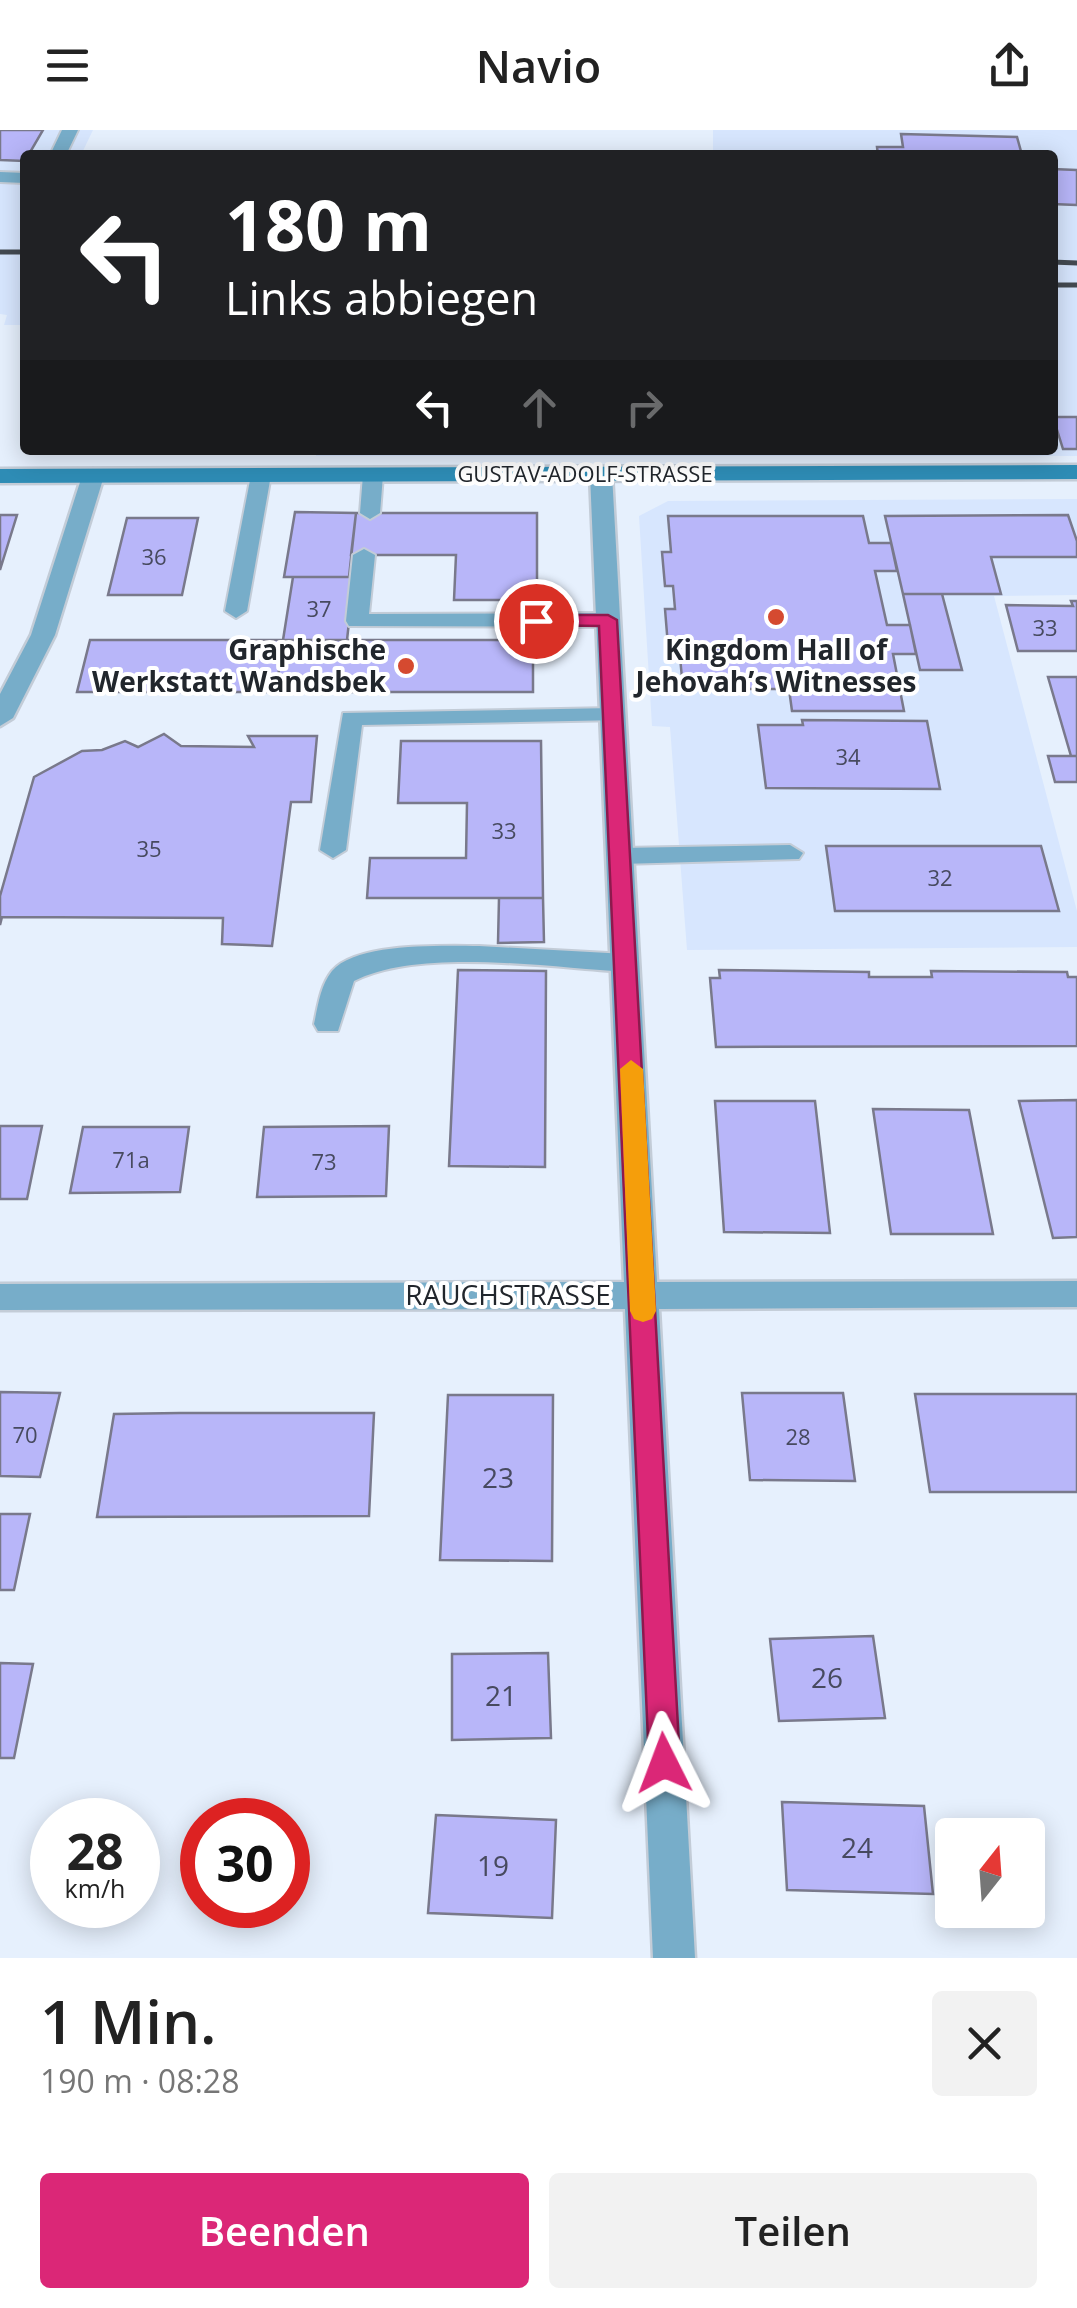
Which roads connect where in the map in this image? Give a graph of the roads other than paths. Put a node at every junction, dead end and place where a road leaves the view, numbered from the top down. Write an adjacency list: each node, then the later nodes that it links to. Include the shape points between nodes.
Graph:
1 (1077, 472): 2 (street, GUSTAV-ADOLF-STRASSE)
2 (601, 474): 4 (street, GUSTAV-ADOLF-STRASSE); 10 (street)
3 (261, 475): 4 (street, GUSTAV-ADOLF-STRASSE); 6 (street, GUSTAV-ADOLF-STRASSE); 9 (lane)
4 (373, 475): 7 (lane)
5 (0, 476): 6 (street, GUSTAV-ADOLF-STRASSE)
6 (94, 476): 12 (street, via 43,635)
7 (370, 512)
8 (364, 554): 10 (lane, via 357,621)
9 (236, 611)
10 (608, 620): 11 (street)
11 (613, 715): 13 (lane, via 350,718); 15 (street)
12 (0, 718)
13 (333, 850)
14 (790, 853): 15 (lane)
15 (620, 856): 16 (street)
16 (626, 963): 17 (lane, via 397,956 346,973); 18 (street)
17 (328, 1024)
18 (642, 1294): 19 (street, RAUCHSTRASSE); 20 (street, RAUCHSTRASSE); 21 (street)
19 (1077, 1294)
20 (0, 1297)
21 (674, 1958)

